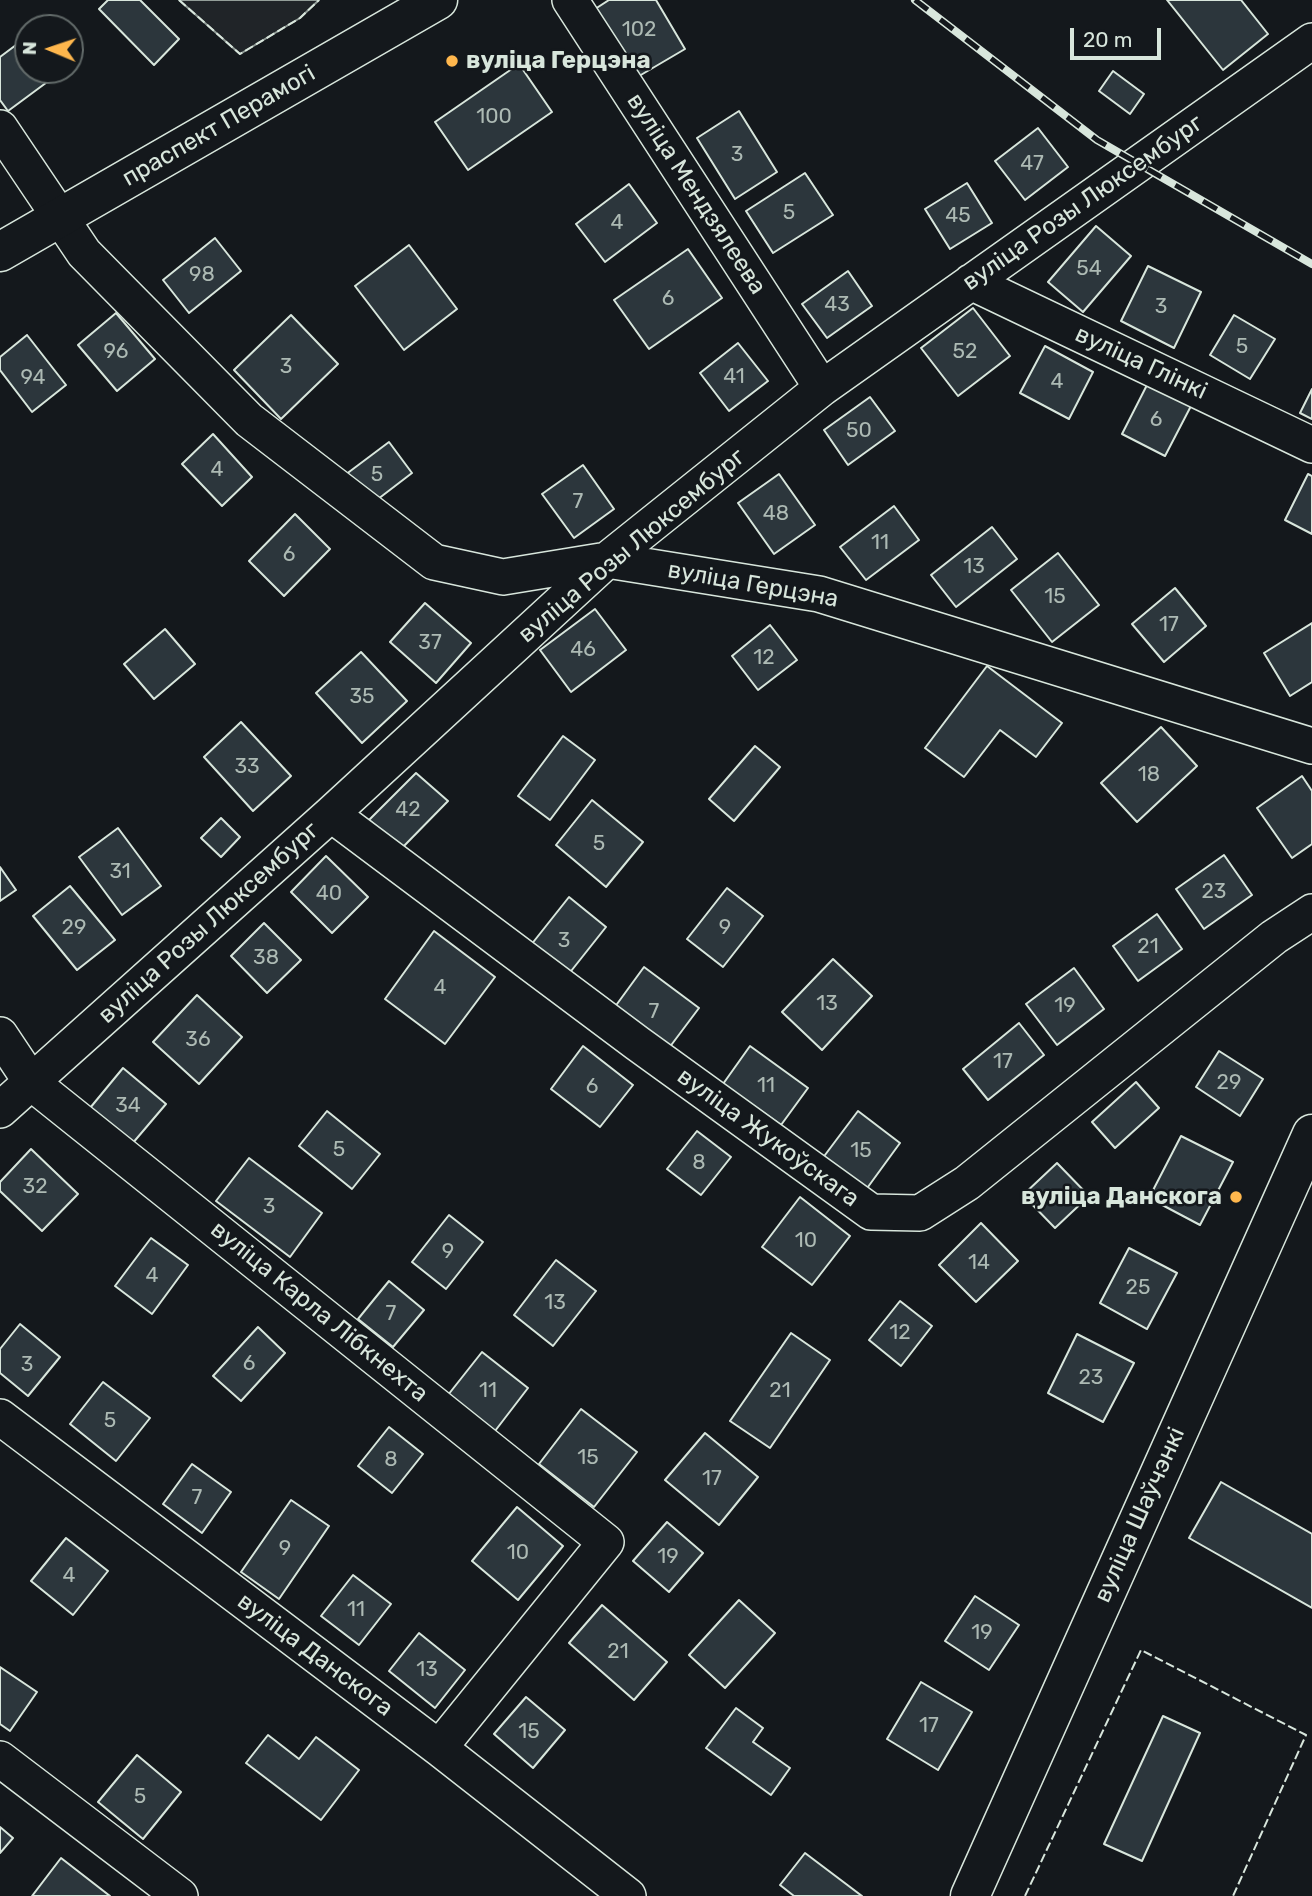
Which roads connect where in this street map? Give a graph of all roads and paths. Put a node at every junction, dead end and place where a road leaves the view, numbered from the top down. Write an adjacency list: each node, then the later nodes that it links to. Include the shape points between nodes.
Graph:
1 (438, 0): 5 (main road, праспект Перамогі)
2 (570, 0): 8 (street, вуліца Мендзялеева)
3 (1312, 41): 7 (street, вуліца Розы Люксембург)
4 (0, 128): 5 (street, вуліца Герцэна)
5 (60, 217): 6 (main road, праспект Перамогі); 10 (street, вуліца Герцэна, via 84,253 249,420 433,562 503,577)
6 (0, 252)
7 (971, 282): 8 (street, вуліца Розы Люксембург); 9 (street, вуліца Глінкі)
8 (822, 388): 10 (street, вуліца Розы Люксембург)
9 (1312, 444)
10 (607, 560): 11 (street, вуліца Герцэна, via 819,594); 12 (street, вуліца Розы Люксембург)
11 (1312, 746)
12 (331, 814): 13 (street, вуліца Жукоўскага, via 871,1212 920,1213 967,1183 1274,937); 15 (street, вуліца Розы Люксембург)
13 (1312, 912)
14 (0, 1035): 15 (street, вуліца Карла Лібкнехта)
15 (32, 1083): 16 (street, вуліца Розы Люксембург); 19 (street, вуліца Карла Лібкнехта, via 606,1542)
16 (0, 1110)
17 (1312, 1134): 23 (main road, вуліца Шаўчэнкі)
18 (0, 1417): 19 (street, вуліца Данскога)
19 (439, 1748): 22 (street, вуліца Данскога)
20 (0, 1759): 21 (street)
21 (180, 1896)
22 (628, 1896)
23 (970, 1896)

